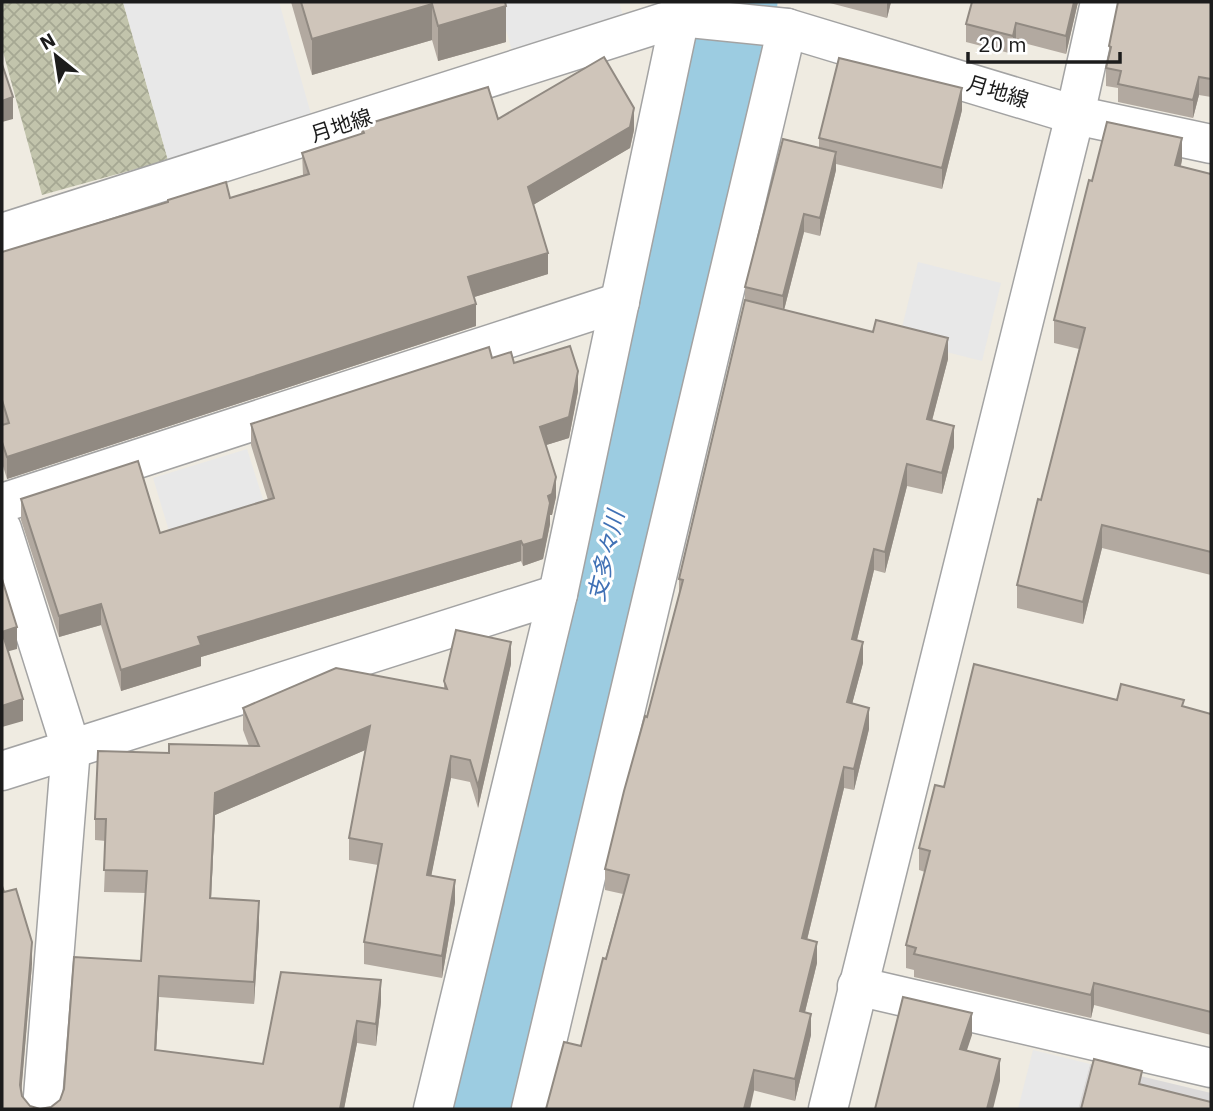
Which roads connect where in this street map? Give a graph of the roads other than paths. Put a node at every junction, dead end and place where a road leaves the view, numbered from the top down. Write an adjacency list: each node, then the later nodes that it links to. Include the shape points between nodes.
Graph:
1 (1100, 2): 4 (street)
2 (690, 18): 3 (street, 月地線); 6 (street, 月地線); 7 (street)
3 (780, 28): 4 (street, 月地線); 17 (street)
4 (1075, 115): 5 (street, 月地線); 13 (street)
5 (1211, 144)
6 (2, 233)
7 (620, 302): 8 (street); 10 (street)
8 (2, 503)
9 (2, 529): 11 (street)
10 (558, 594): 11 (street); 16 (street)
11 (71, 748): 12 (street); 15 (street)
12 (2, 771)
13 (857, 986): 14 (street); 18 (street)
14 (1211, 1068)
15 (42, 1109)
16 (433, 1109)
17 (531, 1109)
18 (828, 1109)

